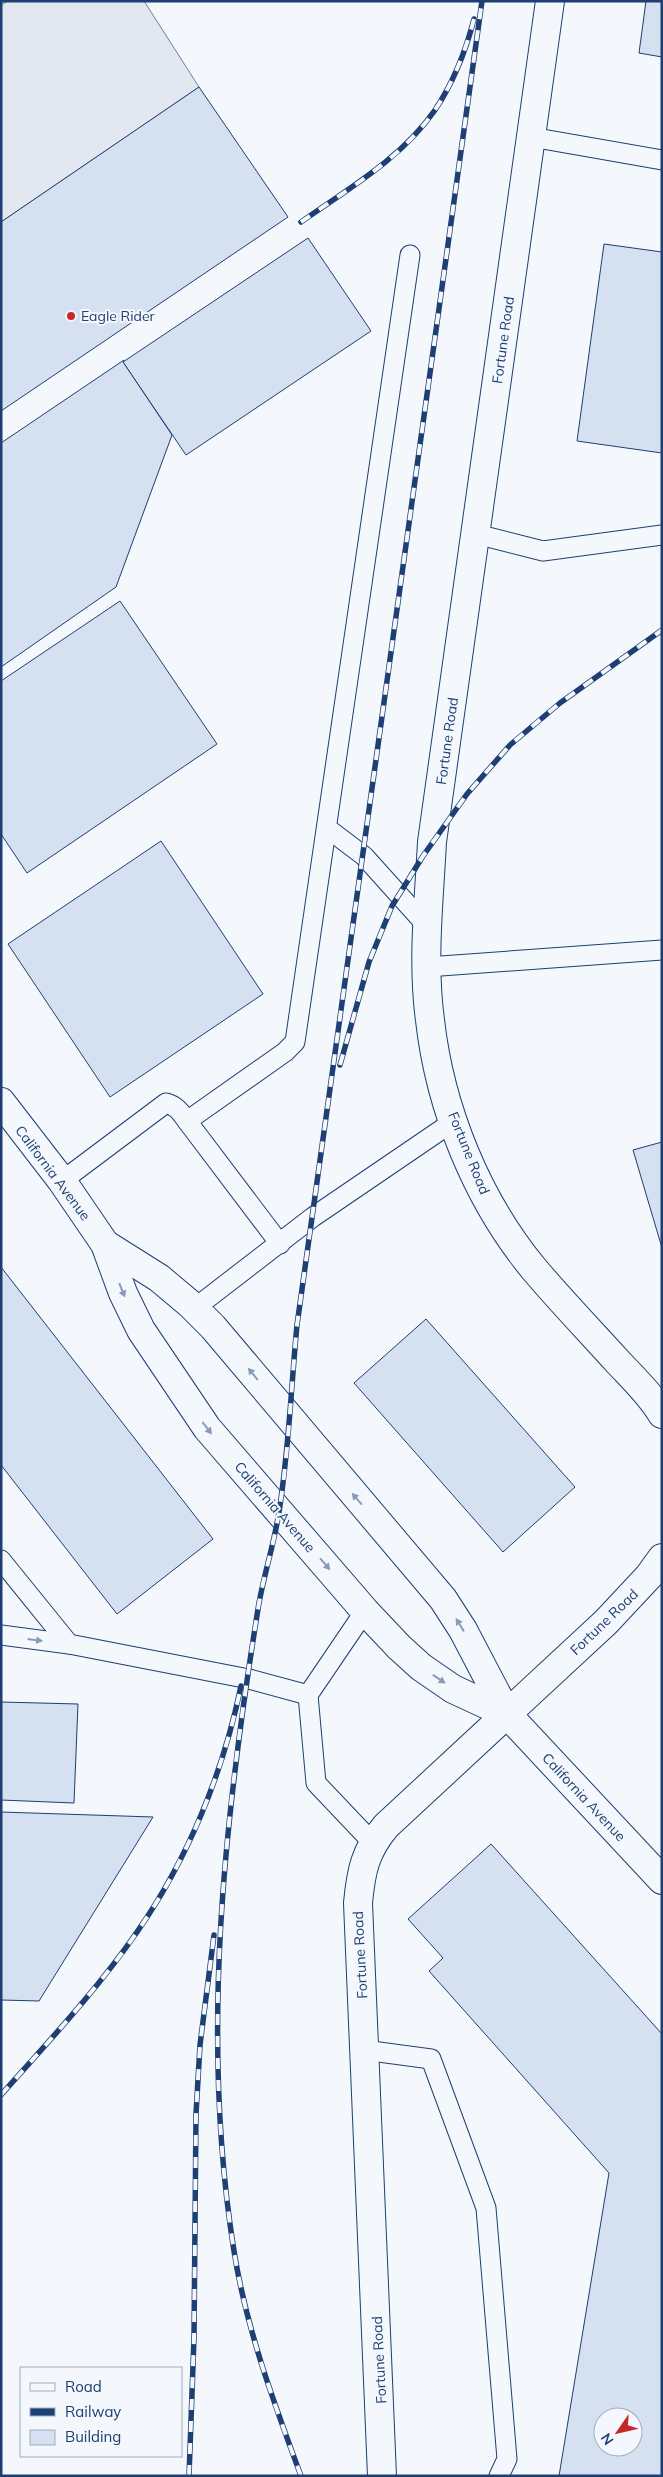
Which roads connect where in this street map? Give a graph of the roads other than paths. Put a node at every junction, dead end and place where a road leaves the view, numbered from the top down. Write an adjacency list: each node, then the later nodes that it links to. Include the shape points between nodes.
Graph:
1 (550, 1): 2 (street, Fortune Road)
2 (531, 137): 3 (lane); 5 (street, Fortune Road)
3 (662, 160)
4 (410, 256): 7 (lane)
5 (476, 534): 6 (lane, via 544,551); 8 (street, Fortune Road, via 432,842)
6 (662, 535)
7 (327, 828): 8 (lane, via 364,856); 12 (lane, via 295,1042)
8 (427, 926): 10 (street, Fortune Road)
9 (662, 950): 10 (lane)
10 (428, 967): 13 (street, Fortune Road, via 430,1021 441,1080)
11 (1, 1102): 14 (street, California Avenue)
12 (187, 1121): 14 (lane, via 176,1107 166,1103); 16 (lane)
13 (454, 1121): 16 (lane, via 313,1217); 18 (street, Fortune Road, via 474,1173 512,1241)
14 (62, 1181): 15 (street, California Avenue)
15 (105, 1244): 17 (street, California Avenue, via 159,1278); 21 (street, California Avenue, one-way to 21, via 130,1308 173,1382 207,1428)
16 (280, 1244): 17 (lane)
17 (195, 1308): 25 (street, California Avenue, one-way to 17, via 443,1599)
18 (662, 1414)
19 (662, 1558): 25 (street, Fortune Road, via 650,1576 606,1622)
20 (1, 1560): 23 (lane)
21 (365, 1611): 24 (lane); 25 (street, California Avenue, one-way to 25, via 421,1668 453,1689)
22 (1, 1635): 23 (lane, one-way to 23)
23 (69, 1644): 24 (lane, via 249,1679)
24 (308, 1695): 26 (lane, via 316,1783)
25 (507, 1714): 26 (street, Fortune Road); 27 (street, California Avenue)
26 (372, 1842): 28 (street, Fortune Road, via 364,1865 358,1903)
27 (662, 1880)
28 (364, 2050): 29 (street, Fortune Road); 30 (lane, via 431,2060 486,2208 508,2459)
29 (382, 2476)
30 (499, 2476)

